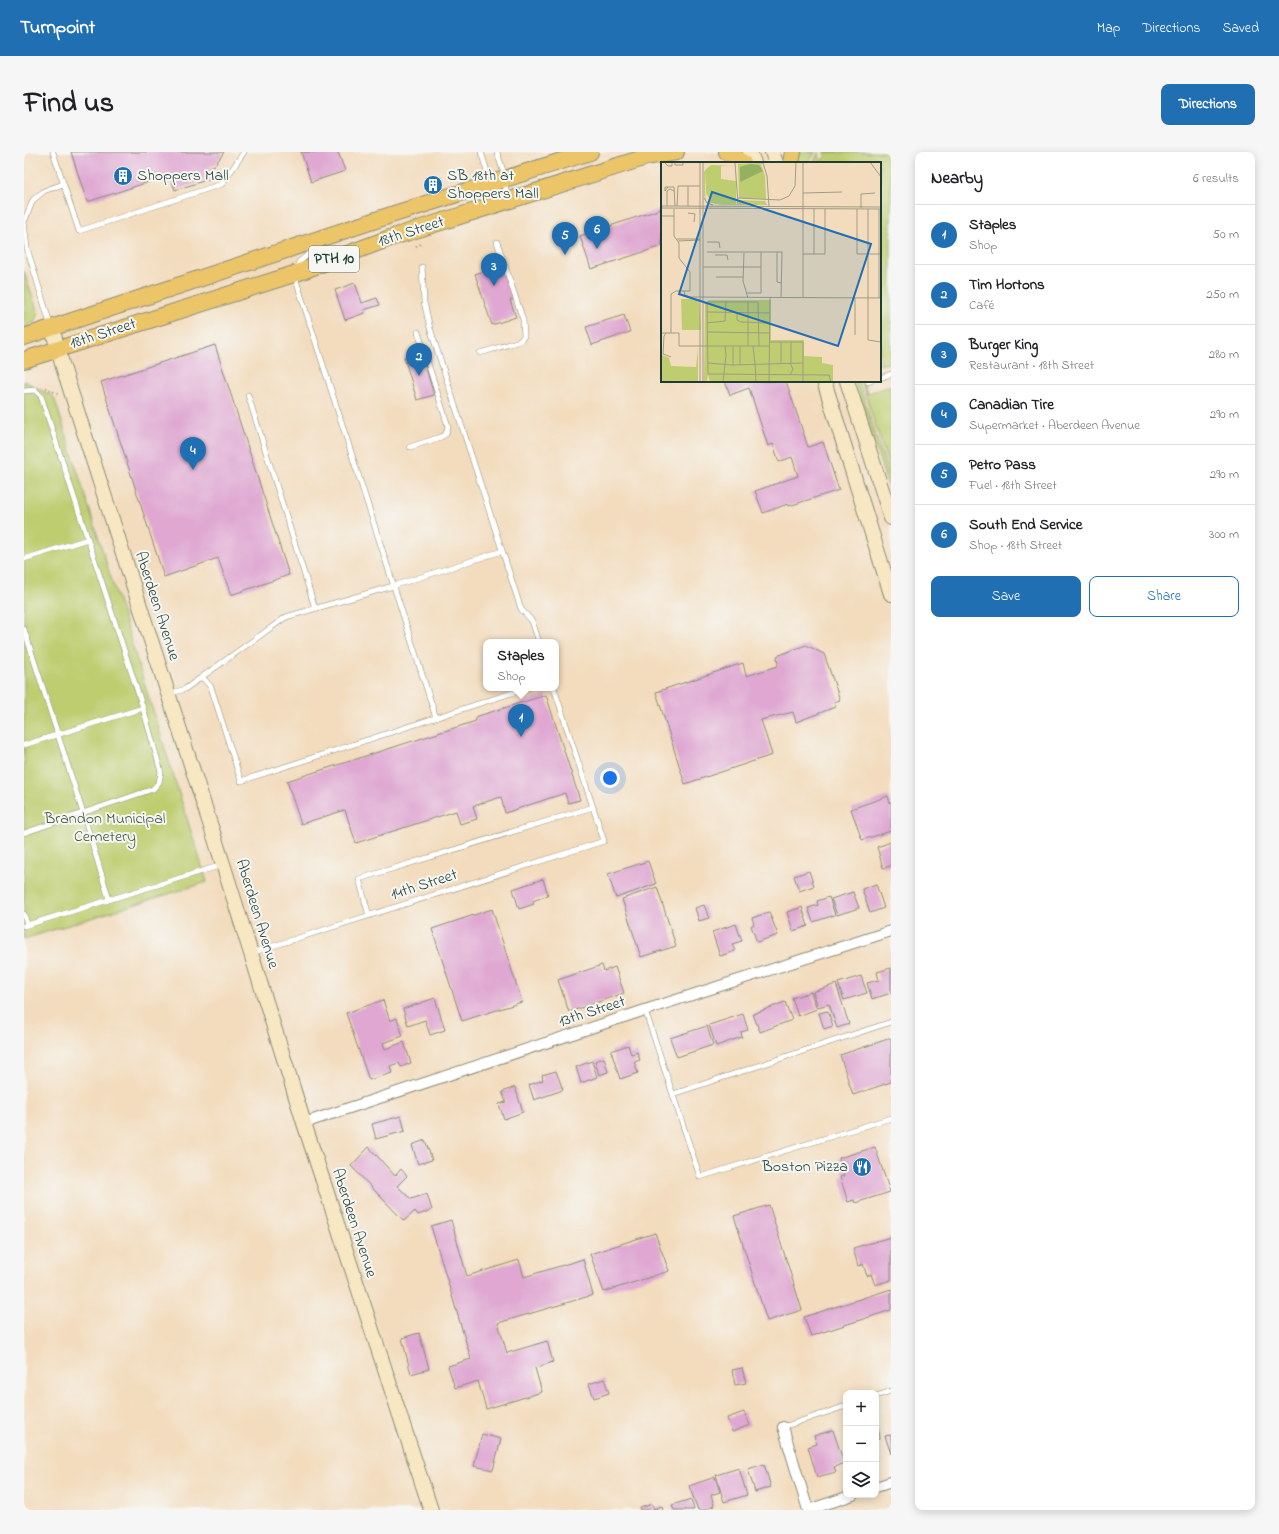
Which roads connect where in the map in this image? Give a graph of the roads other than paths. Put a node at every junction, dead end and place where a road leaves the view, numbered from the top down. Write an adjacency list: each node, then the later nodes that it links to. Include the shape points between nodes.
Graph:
1 (53, 152): 18 (lane)
2 (244, 152): 18 (lane, via 222,184 79,231)
3 (481, 152): 17 (lane)
4 (497, 152): 17 (lane)
5 (590, 152): 17 (main road, 18th Street / PTH 10)
6 (662, 152): 12 (main road, 18th Street / PTH 10)
7 (676, 152): 12 (main road)
8 (727, 152): 13 (main road)
9 (750, 152): 14 (street)
10 (772, 152): 15 (street)
11 (793, 152): 16 (main road)
12 (643, 158): 19 (main road, 18th Street / PTH 10)
13 (742, 162)
14 (754, 162)
15 (776, 162)
16 (792, 162)
17 (498, 182): 19 (lane); 19 (lane); 20 (main road, 18th Street / PTH 10)
18 (63, 184): 24 (lane, via 44,191 33,200 24,222 27,248)
19 (505, 202): 23 (main road, 18th Street / PTH 10, via 390,238)
20 (340, 232): 23 (lane, via 305,256); 24 (main road, 18th Street / PTH 10)
21 (498, 242): 28 (lane, via 523,320 524,336 520,341)
22 (422, 267): 39 (lane, via 426,315)
23 (294, 274): 27 (main road, 18th Street / PTH 10); 41 (lane)
24 (52, 328): 26 (main road, 18th Street / PTH 10); 27 (street, Aberdeen Avenue)
25 (418, 332): 36 (lane, via 448,426 446,434 441,437)
26 (24, 337)
27 (57, 348): 29 (main road, 18th Street / PTH 10); 50 (street, Aberdeen Avenue)
28 (480, 353)
29 (24, 360)
30 (891, 374): 31 (lane)
31 (881, 378)
32 (824, 382): 42 (street)
33 (847, 382): 37 (street)
34 (24, 391): 38 (lane, via 35,390 41,396)
35 (248, 395): 43 (lane)
36 (410, 447)
37 (891, 518)
38 (88, 539): 40 (lane); 51 (lane)
39 (502, 551): 41 (lane); 45 (lane, via 521,609 532,621)
40 (24, 559)
41 (393, 586): 43 (lane); 52 (lane)
42 (891, 594)
43 (315, 608): 47 (lane, via 286,617)
44 (24, 629): 46 (lane)
45 (538, 639)
46 (26, 645): 53 (lane)
47 (202, 677): 50 (lane, via 185,689); 52 (lane, via 210,687 241,781)
48 (518, 691): 52 (lane)
49 (555, 691): 55 (lane)
50 (168, 694): 58 (street, Aberdeen Avenue)
51 (143, 708): 53 (lane); 56 (lane, via 160,767 159,782 150,791)
52 (436, 718)
53 (57, 735): 54 (lane); 56 (lane)
54 (24, 745)
55 (593, 807): 61 (lane, 14th Street, via 604,841); 61 (lane, via 359,879)
56 (83, 813): 57 (lane); 59 (lane)
57 (24, 833)
58 (223, 864): 59 (lane); 64 (street, Aberdeen Avenue)
59 (109, 899): 62 (lane)
60 (24, 914): 62 (lane)
61 (369, 916): 64 (lane, 14th Street)
62 (26, 925)
63 (891, 931): 65 (street, 13th Street)
64 (251, 953): 69 (street, Aberdeen Avenue)
65 (645, 1010): 67 (lane); 69 (street, 13th Street)
66 (891, 1022): 67 (lane)
67 (672, 1094): 68 (lane, via 700,1177)
68 (891, 1118)
69 (304, 1123): 77 (street, Aberdeen Avenue)
70 (891, 1392): 71 (lane)
71 (879, 1395)
72 (843, 1407): 73 (lane)
73 (783, 1427): 78 (street)
74 (891, 1482): 75 (street)
75 (879, 1486)
76 (844, 1498): 78 (street)
77 (430, 1510)
78 (808, 1510)

